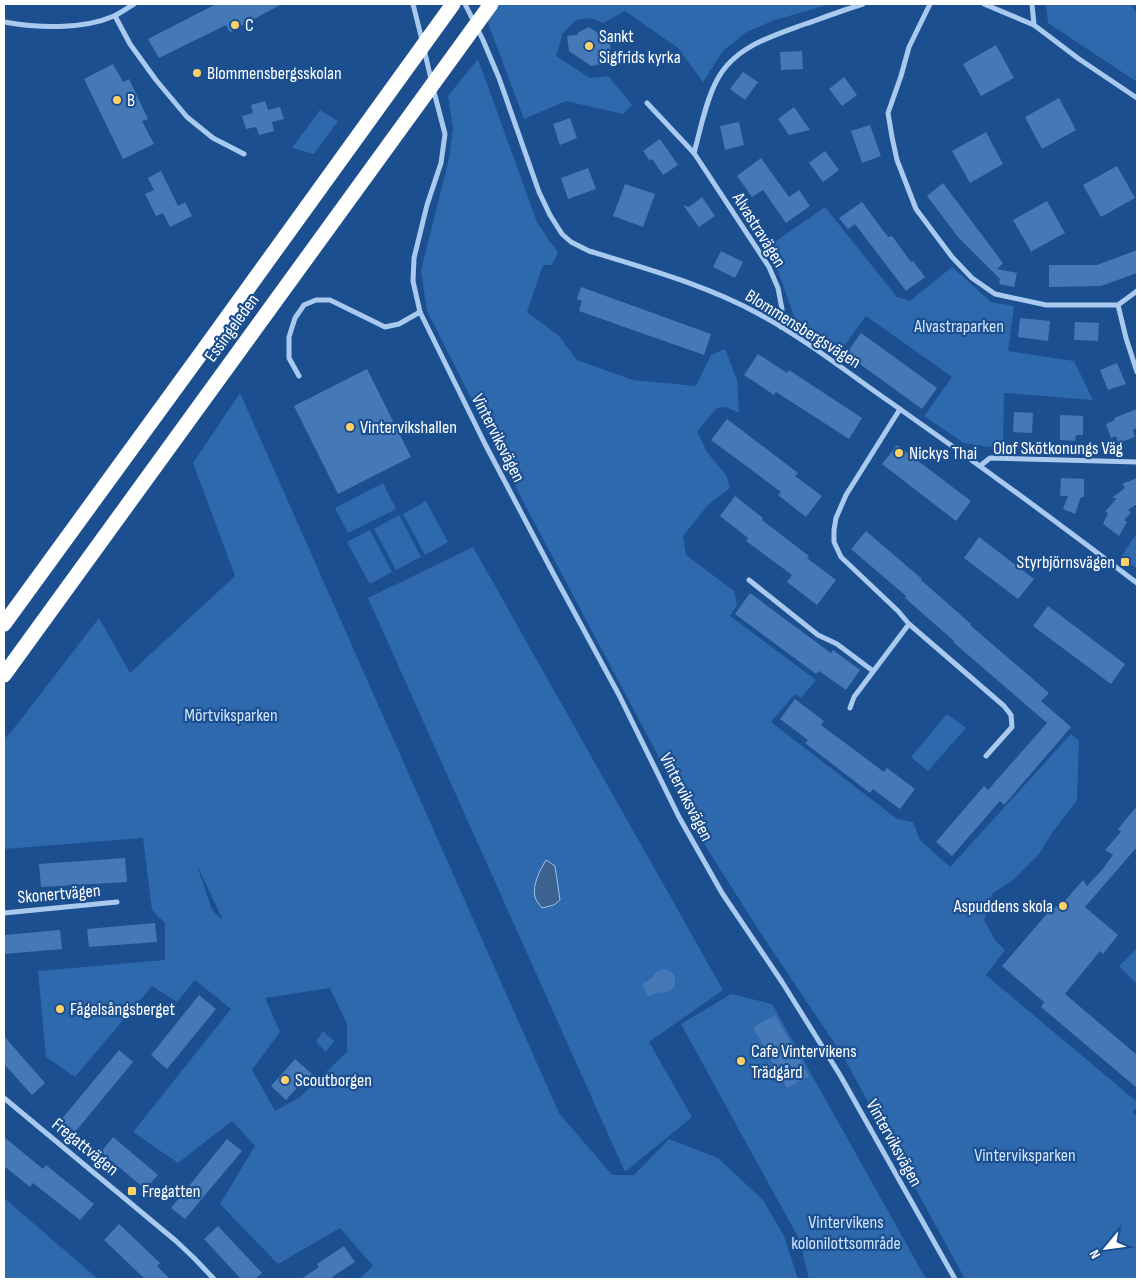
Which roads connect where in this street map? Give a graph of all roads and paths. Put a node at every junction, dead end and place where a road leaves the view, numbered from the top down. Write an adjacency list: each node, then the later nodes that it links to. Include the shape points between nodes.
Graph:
1 (134, 4): 10 (street)
2 (413, 4): 19 (street, Vinterviksvägen, via 445,134 441,163 414,258 413,281)
3 (454, 4): 28 (highway, Essingeleden, bridge)
4 (465, 4): 20 (street, Blommensbergsvägen, via 499,78 539,192 562,234 590,251 715,292)
5 (491, 4): 31 (highway, Essingeleden, bridge)
6 (864, 4): 15 (street, via 782,32 753,44 735,57 716,81)
7 (930, 4): 18 (street, via 909,47 888,113 897,160 916,209 952,257 972,278 995,294 1046,305)
8 (984, 4): 12 (street)
9 (1032, 4): 12 (street)
10 (115, 16): 11 (street, via 68,26); 16 (street, via 130,44 187,116 212,138)
11 (4, 22)
12 (1034, 25): 13 (street)
13 (1137, 98)
14 (647, 103): 15 (street, Alvastravägen)
15 (694, 153): 20 (street, Alvastravägen, via 768,267 778,288)
16 (244, 154)
17 (1137, 291): 18 (street)
18 (1118, 305): 21 (street)
19 (420, 312): 22 (street, via 399,324 385,327 330,300 316,300 304,305 295,318 289,337 289,358); 38 (street, Vinterviksvägen, via 485,444 619,694 679,817 722,893 840,1075)
20 (781, 327): 23 (street, Blommensbergsvägen)
21 (1137, 372)
22 (299, 376)
23 (900, 409): 25 (street, Blommensbergsvägen); 29 (street, via 846,495 836,518 834,542 841,557)
24 (1137, 462): 25 (street, Olof Skötkonungs Väg, via 990,458)
25 (980, 466): 27 (street, Blommensbergsvägen)
26 (749, 580): 30 (street, via 818,635 837,644)
27 (1137, 582)
28 (4, 624)
29 (909, 624): 30 (street); 33 (street, via 1011,715 1012,727)
30 (873, 671): 32 (street)
31 (4, 675)
32 (850, 708)
33 (986, 756)
34 (118, 902): 35 (street, Skonertvägen)
35 (4, 913)
36 (4, 1098): 37 (street, Fregattvägen, via 176,1241)
37 (214, 1279)
38 (955, 1279)

